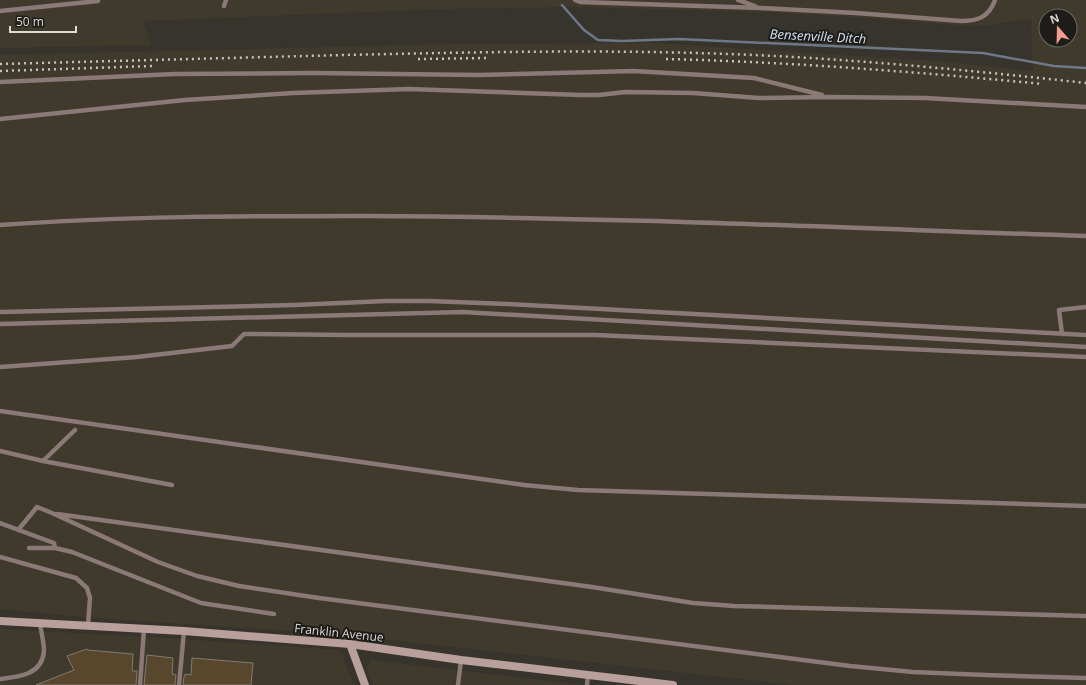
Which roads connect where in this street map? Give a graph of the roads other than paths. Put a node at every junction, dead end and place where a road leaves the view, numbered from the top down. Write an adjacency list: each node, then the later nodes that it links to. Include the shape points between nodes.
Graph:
1 (98, 0): 8 (lane)
2 (226, 0): 6 (lane)
3 (575, 0): 7 (lane)
4 (738, 0): 7 (lane)
5 (995, 0): 7 (lane, via 987,13 972,21)
6 (224, 6)
7 (761, 8)
8 (0, 11)
9 (0, 82): 10 (lane, via 175,74 478,75 633,71 754,78)
10 (829, 97): 11 (lane, via 925,98); 12 (lane, via 759,98 694,93 625,92 581,95 409,89 185,100)
11 (1086, 107)
12 (0, 119)
13 (0, 225): 14 (lane, via 223,216 531,218)
14 (1086, 236)
15 (1086, 307): 18 (lane, via 1059,310)
16 (0, 312): 18 (lane, via 429,301)
17 (0, 324): 20 (lane, via 463,312)
18 (1062, 334): 19 (lane)
19 (1086, 335)
20 (1086, 347)
21 (1086, 357): 22 (lane, via 595,335 244,334 232,346 137,357)
22 (0, 367)
23 (0, 411): 28 (lane, via 524,486 578,490)
24 (75, 430): 26 (lane)
25 (0, 451): 26 (lane)
26 (43, 461): 27 (lane)
27 (172, 485)
28 (1086, 506)
29 (52, 513): 31 (lane, via 37,508); 36 (lane, via 693,603); 46 (lane, via 158,562 197,576 239,586 850,666 914,672)
30 (0, 523): 31 (lane)
31 (18, 530): 33 (lane, via 54,543)
32 (29, 548): 33 (lane)
33 (55, 548): 35 (lane, via 72,552 201,603)
34 (0, 557): 39 (lane, via 76,578 87,588 90,598)
35 (274, 614)
36 (1086, 616)
37 (0, 621): 38 (main road, Franklin Avenue)
38 (40, 623): 39 (main road, Franklin Avenue); 45 (lane, via 44,651 37,668 15,677)
39 (88, 625): 40 (main road, Franklin Avenue)
40 (144, 629): 41 (main road, Franklin Avenue); 48 (lane)
41 (184, 631): 42 (main road, Franklin Avenue); 49 (lane)
42 (350, 644): 43 (main road, Franklin Avenue); 50 (main road)
43 (461, 660): 44 (main road, Franklin Avenue); 51 (lane)
44 (588, 675): 47 (main road, Franklin Avenue); 52 (lane)
45 (0, 678)
46 (1086, 678)
47 (641, 683): 53 (main road, Franklin Avenue)
48 (140, 685)
49 (179, 685)
50 (365, 685)
51 (458, 685)
52 (587, 685)
53 (673, 685)

